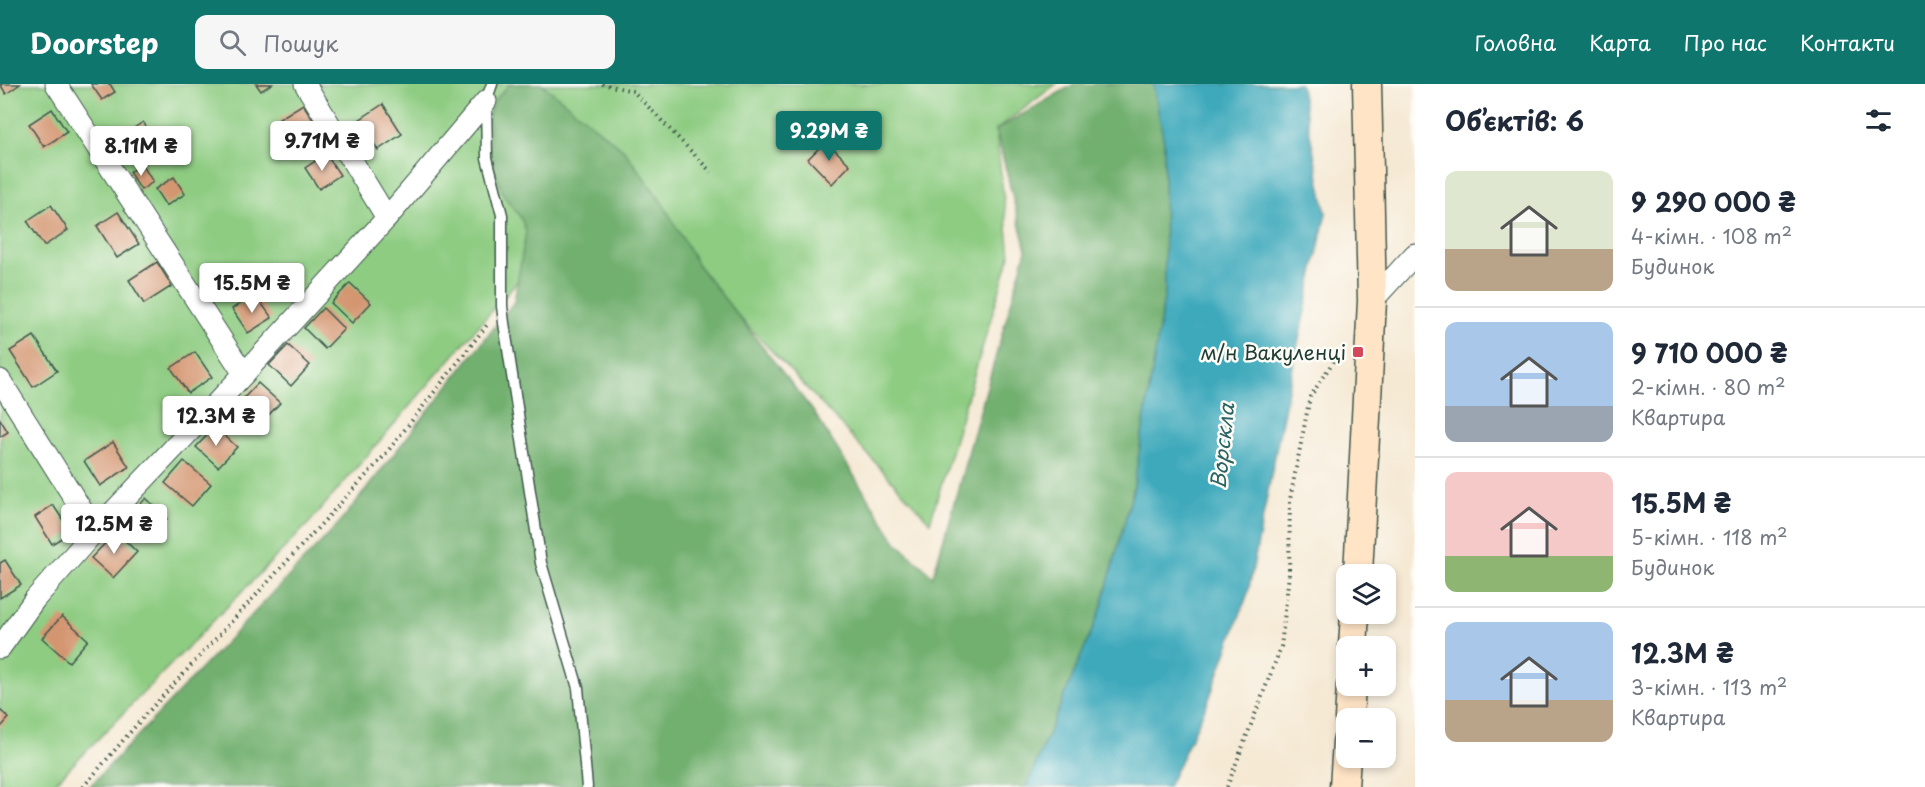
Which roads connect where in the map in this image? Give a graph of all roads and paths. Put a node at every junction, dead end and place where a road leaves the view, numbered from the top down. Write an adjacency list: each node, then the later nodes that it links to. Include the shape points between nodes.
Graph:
1 (56, 84): 11 (street)
2 (306, 84): 7 (street)
3 (602, 84): 6 (path, via 633,91)
4 (1367, 84): 10 (street)
5 (489, 92): 7 (street); 9 (lane, via 487,158 502,215)
6 (711, 172)
7 (387, 218): 11 (street)
8 (1415, 254): 10 (street)
9 (502, 306): 17 (path, via 384,456); 18 (lane, via 541,563 578,688)
10 (1372, 313): 14 (street); 19 (path, via 1347,340 1310,397 1290,499 1289,574 1281,647)
11 (244, 374): 13 (street)
12 (0, 380): 13 (street)
13 (95, 531): 15 (street, via 35,599)
14 (1359, 564)
15 (0, 648)
16 (1345, 768): 20 (street)
17 (83, 787)
18 (587, 787)
19 (1227, 787)
20 (1344, 787)

